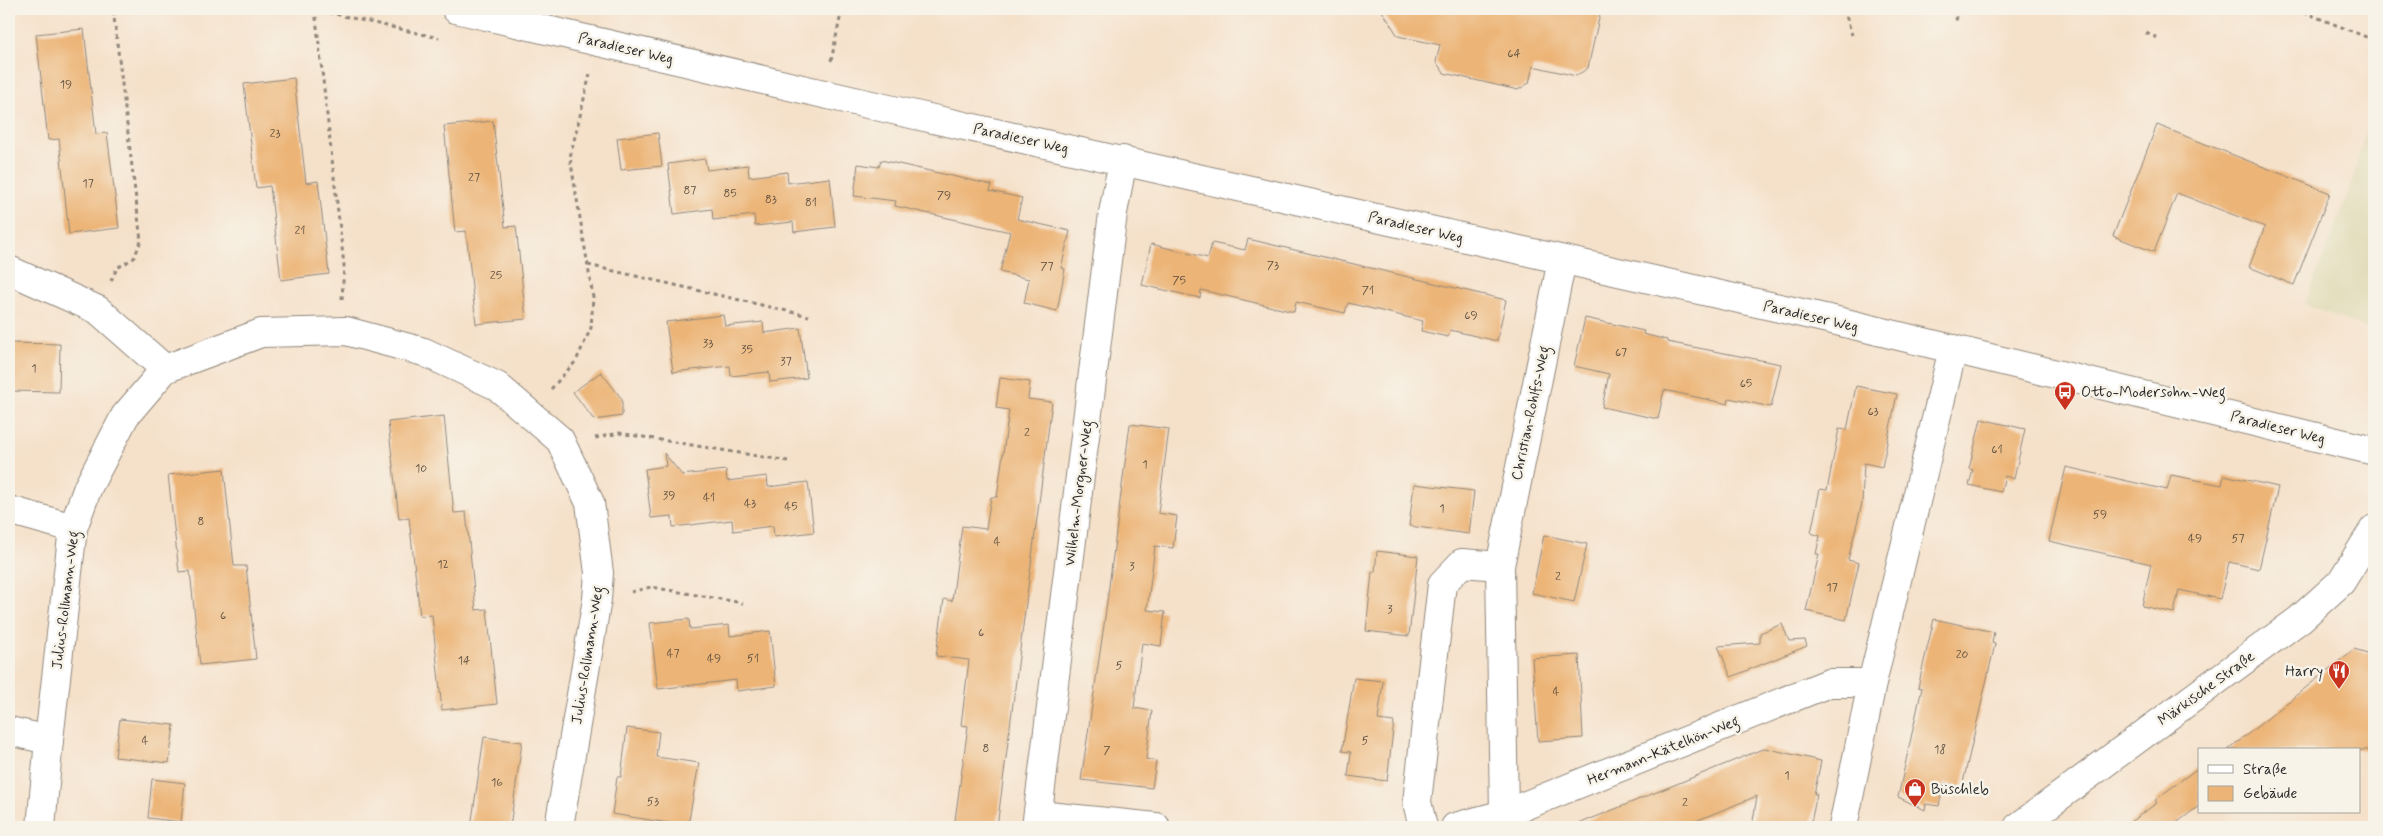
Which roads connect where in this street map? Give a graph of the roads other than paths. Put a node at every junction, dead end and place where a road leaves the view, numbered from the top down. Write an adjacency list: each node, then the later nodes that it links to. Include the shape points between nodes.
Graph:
1 (456, 9): 2 (street, Paradieser Weg)
2 (1123, 160): 3 (street, Paradieser Weg); 16 (street, Wilhelm-Morgner-Weg, via 1113,213)
3 (1562, 260): 5 (street, Paradieser Weg); 11 (street, Christian-Rohlfs-Weg)
4 (9, 270): 6 (street, via 98,310)
5 (1953, 348): 7 (street, Paradieser Weg); 12 (street)
6 (165, 369): 9 (street, Julius-Rollmann-Weg, via 125,416 88,487); 18 (street, Julius-Rollmann-Weg, via 261,333 340,331 424,352 497,386 560,440 590,503 599,574)
7 (2374, 451)
8 (9, 510): 9 (street)
9 (73, 528): 14 (street, Julius-Rollmann-Weg)
10 (2374, 529): 23 (street, Märkische Straße, via 2341,582 2300,619)
11 (1500, 566): 15 (street, Christian-Rohlfs-Weg); 20 (street, via 1462,563 1442,584 1418,802)
12 (1872, 683): 15 (street, Hermann-Kätelhön-Weg, via 1829,683); 22 (street)
13 (9, 732): 14 (street)
14 (49, 740): 17 (street, Julius-Rollmann-Weg)
15 (1504, 814): 21 (street, Hermann-Kätelhön-Weg)
16 (1037, 821): 19 (street)
17 (41, 827)
18 (559, 827)
19 (1156, 827)
20 (1424, 827)
21 (1455, 827)
22 (1843, 827)
23 (2018, 827)

